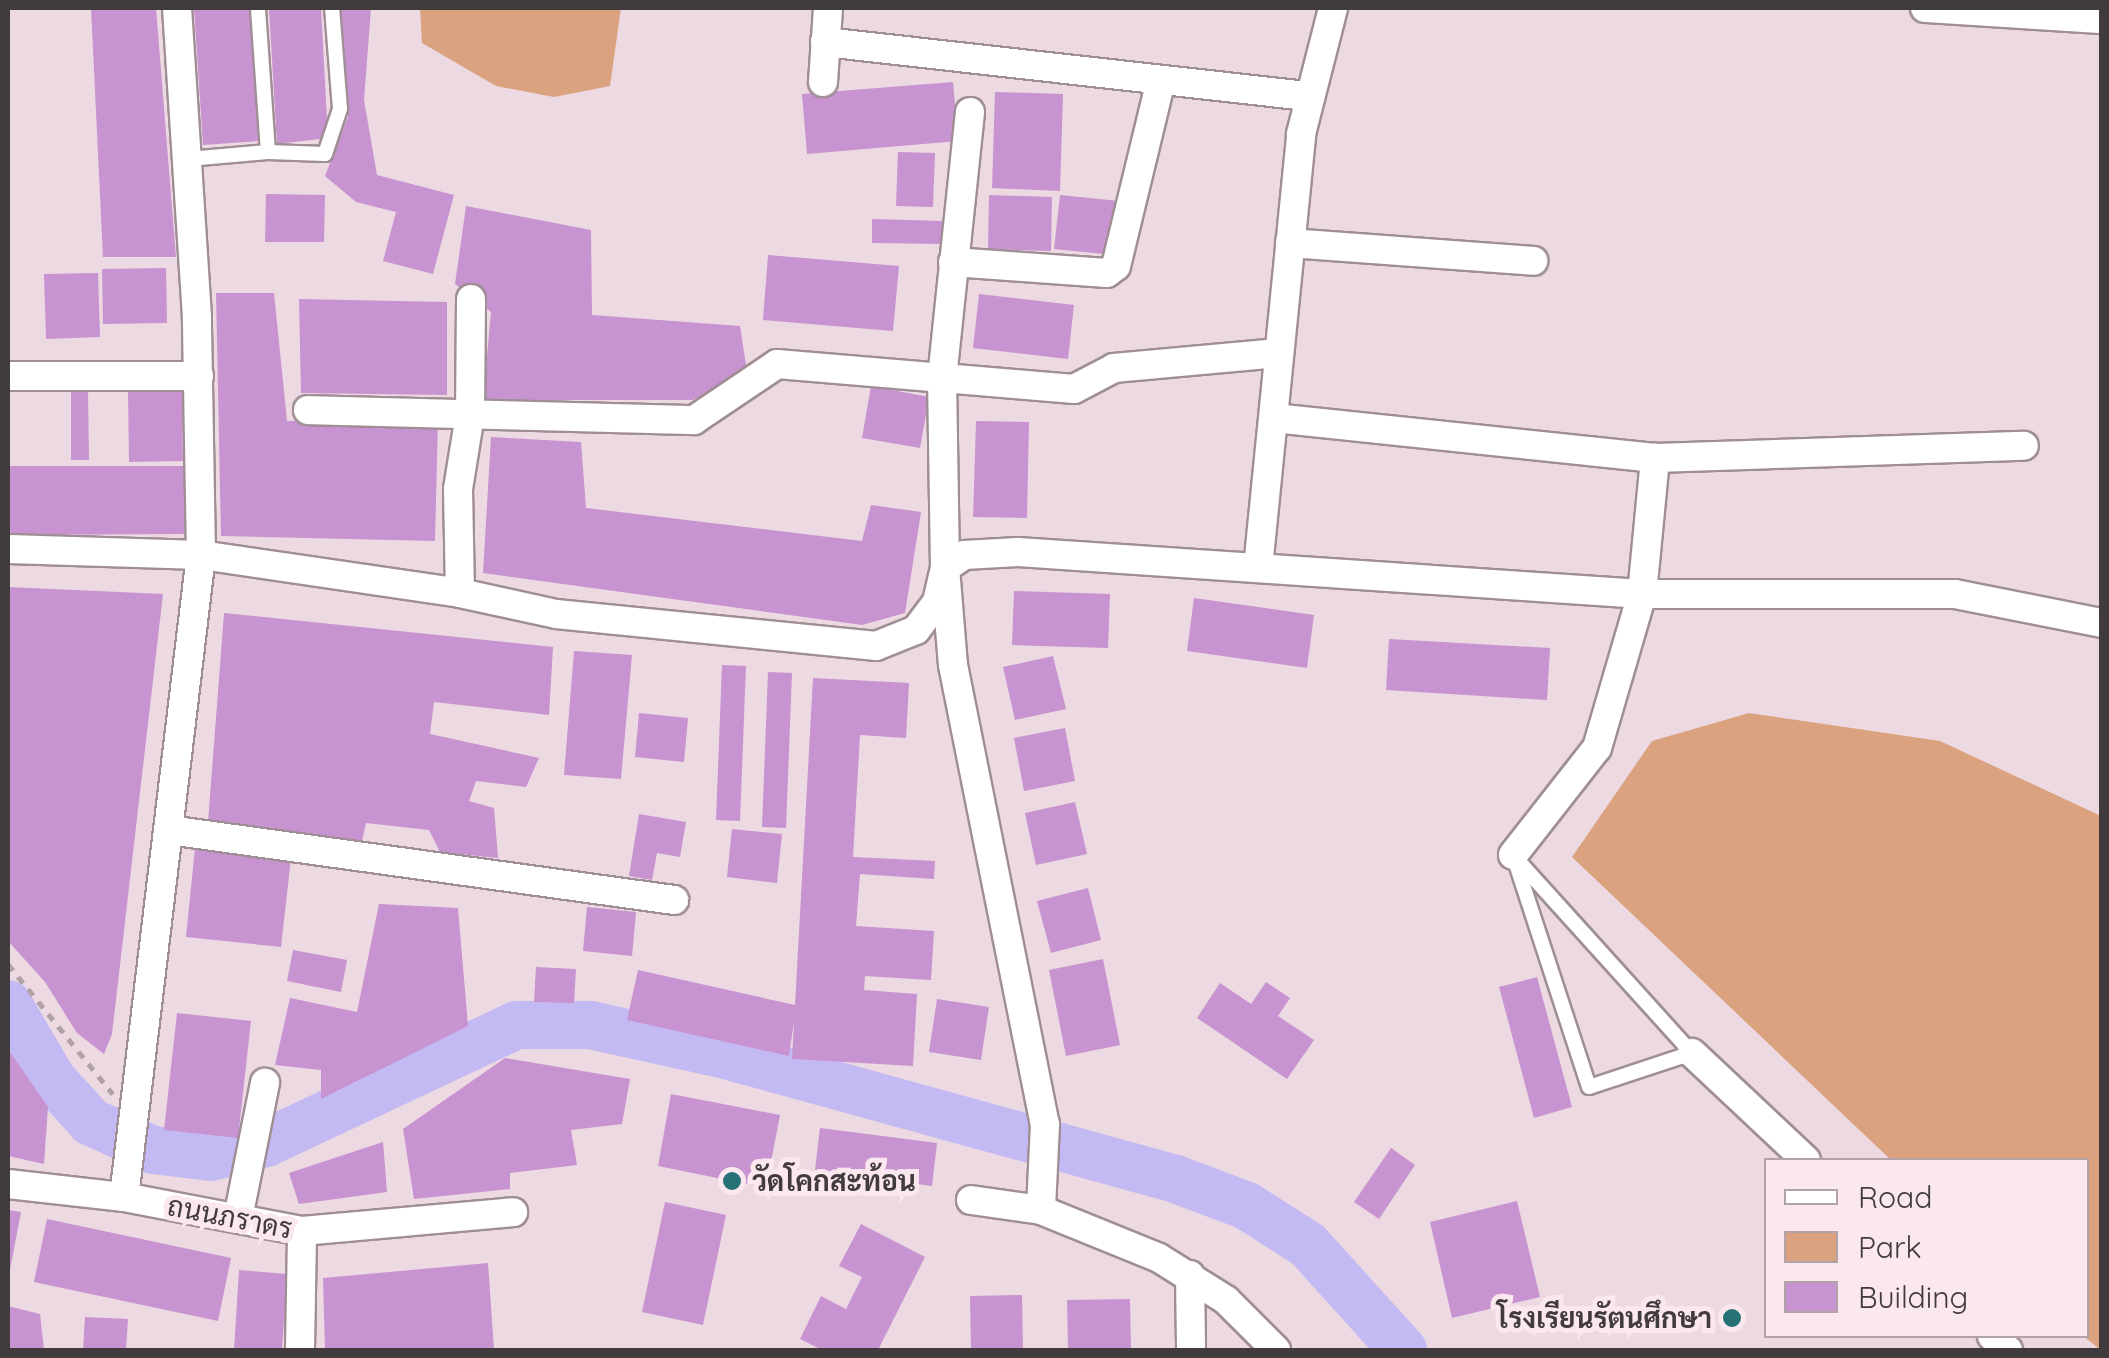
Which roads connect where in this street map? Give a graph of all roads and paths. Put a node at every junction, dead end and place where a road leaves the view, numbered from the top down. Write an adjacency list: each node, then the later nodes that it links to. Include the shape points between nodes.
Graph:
1 (177, 8): 14 (street)
2 (258, 8): 13 (lane)
3 (332, 8): 13 (lane, via 340,110 326,154)
4 (828, 8): 8 (street)
5 (1332, 8): 11 (street)
6 (1925, 8): 7 (street)
7 (2102, 19)
8 (825, 42): 9 (street); 10 (street)
9 (1161, 80): 11 (street); 17 (street, via 1116,266 1107,272)
10 (823, 82)
11 (1306, 96): 15 (street)
12 (970, 112): 17 (street)
13 (268, 152): 14 (lane)
14 (188, 159): 21 (street)
15 (1290, 243): 16 (street); 19 (street)
16 (1534, 261)
17 (952, 262): 22 (street)
18 (471, 299): 24 (street)
19 (1278, 353): 22 (street, via 1114,368 1074,389); 25 (street)
20 (8, 376): 21 (street)
21 (199, 376): 29 (street)
22 (942, 377): 24 (street, via 777,364 694,420); 30 (street)
23 (308, 410): 24 (street)
24 (470, 415): 32 (street, via 458,489)
25 (1274, 418): 27 (street); 31 (street)
26 (2024, 446): 27 (street)
27 (1655, 458): 33 (street)
28 (8, 549): 29 (street)
29 (201, 555): 32 (street); 35 (street)
30 (944, 568): 31 (street, via 964,555 1018,552); 32 (street, via 938,602 916,630 876,646 556,614); 46 (street, via 957,684 1046,1124)
31 (1258, 568): 33 (street)
32 (460, 593)
33 (1642, 594): 34 (street, via 1955,594); 36 (street, via 1597,748)
34 (2102, 623)
35 (169, 830): 37 (street); 41 (street)
36 (1514, 855): 39 (lane); 39 (lane, via 1590,1088)
37 (674, 900)
38 (8, 964): 41 (path, via 102,1086)
39 (1692, 1053): 42 (street)
40 (265, 1083): 48 (street)
41 (136, 1110): 44 (street)
42 (1804, 1158)
43 (8, 1184): 44 (street, ถนนภราดร)
44 (124, 1197): 48 (street, ถนนภราดร)
45 (971, 1200): 46 (street)
46 (1041, 1210): 50 (street)
47 (513, 1212): 49 (street, ถนนภราดร)
48 (238, 1218): 49 (street, ถนนภราดร)
49 (302, 1232): 51 (street)
50 (1190, 1275): 52 (street); 53 (street)
51 (300, 1350)
52 (1191, 1350)
53 (1276, 1350)

